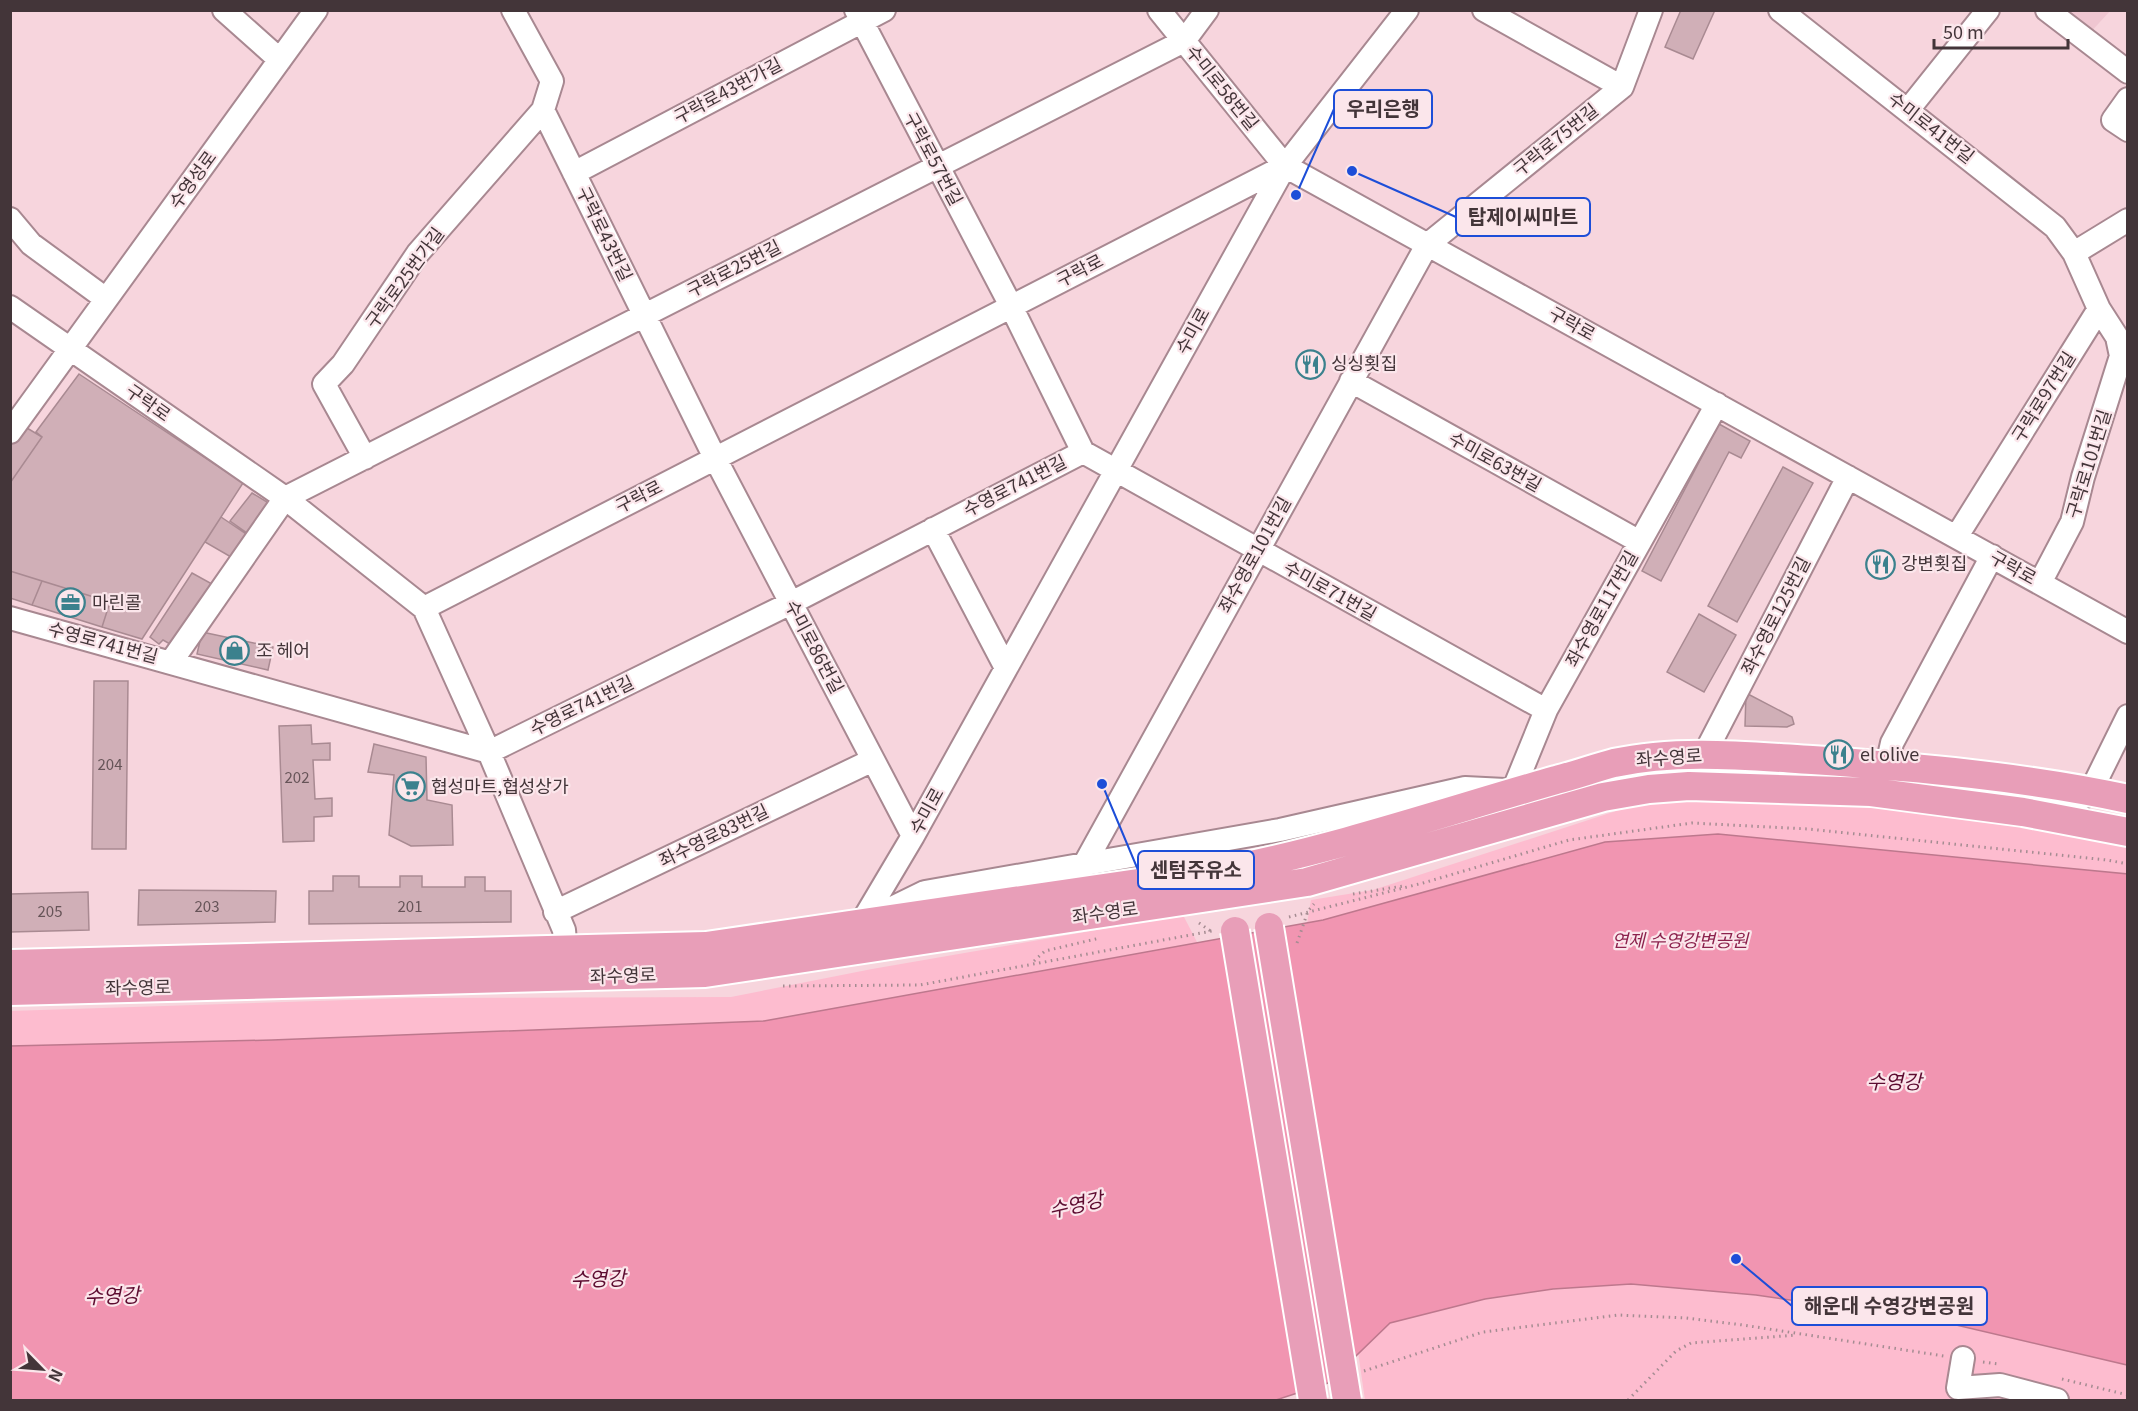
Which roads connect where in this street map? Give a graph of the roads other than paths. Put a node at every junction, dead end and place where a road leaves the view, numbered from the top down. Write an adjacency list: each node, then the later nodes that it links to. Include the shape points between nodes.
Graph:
1 (224, 10): 15 (street)
2 (316, 10): 15 (street, 수영성로)
3 (513, 10): 19 (street, via 552,81)
4 (884, 10): 13 (street, 구락로43번가길)
5 (1159, 10): 14 (street, 수미로58번길)
6 (1207, 10): 14 (street)
7 (1407, 10): 23 (street, 수미로)
8 (1484, 10): 17 (street)
9 (1651, 10): 17 (street)
10 (1988, 10): 20 (street)
11 (2047, 10): 16 (street)
12 (1795, 15): 20 (street, 수미로41번길)
13 (858, 16): 22 (street, 구락로57번길); 24 (street, 구락로43번가길)
14 (1184, 41): 22 (street, 구락로25번길); 23 (street, 수미로58번길)
15 (280, 60): 29 (street, 수영성로)
16 (2127, 72)
17 (1622, 87): 27 (street, 구락로75번길)
18 (2127, 99): 21 (street, via 2113,120)
19 (543, 110): 24 (street, 구락로43번길); 40 (street, 구락로25번가길, via 418,253 343,364 324,384)
20 (1908, 110): 28 (street, 수미로41번길, via 2055,227)
21 (2127, 130)
22 (936, 166): 30 (street, 구락로57번길); 33 (street, 구락로25번길)
23 (1285, 166): 27 (street, 구락로); 30 (street, 구락로); 42 (street, 수미로)
24 (574, 173): 33 (street, 구락로43번길)
25 (10, 219): 29 (street, via 31,244)
26 (2127, 220): 28 (street)
27 (1427, 245): 36 (street, 좌수영로101번길); 37 (street, 구락로)
28 (2074, 253): 32 (street)
29 (106, 299): 35 (street, 수영성로)
30 (1011, 306): 39 (street); 41 (street, 구락로)
31 (10, 307): 35 (street, 구락로)
32 (2099, 309): 34 (street); 46 (street, 구락로97번길); 50 (street, 구락로101번길, via 2117,337 2121,356 2072,522)
33 (644, 315): 40 (street, 구락로25번길); 41 (street, 구락로43번길)
34 (2127, 319)
35 (70, 348): 38 (street, 수영성로); 44 (street, 구락로)
36 (1351, 381): 47 (street, 수미로63번길); 48 (street, 좌수영로101번길)
37 (1717, 404): 43 (street, 구락로); 47 (street, 좌수영로117번길)
38 (10, 432)
39 (1083, 452): 42 (street, 수영로741번길); 45 (street, 수영로741번길)
40 (365, 458): 44 (street, 구락로25번길)
41 (715, 458): 51 (street, 수미로86번길); 52 (street, 구락로)
42 (1115, 472): 48 (street, 수미로71번길); 56 (street, 수미로)
43 (1848, 477): 46 (street, 구락로); 60 (street, 좌수영로125번길)
44 (285, 498): 52 (street, 구락로); 55 (street)
45 (933, 529): 51 (street, 수영로741번길); 56 (street)
46 (1957, 536): 49 (street, 구락로)
47 (1640, 542): 57 (street, 좌수영로117번길)
48 (1258, 550): 57 (street, 수미로71번길); 70 (street, 좌수영로101번길)
49 (1992, 556): 50 (street, 구락로); 62 (street, via 1892,743)
50 (2040, 583): 54 (street, 구락로)
51 (791, 603): 59 (street, 수영로741번길); 61 (street, 수미로86번길)
52 (424, 608): 59 (street)
53 (10, 618): 55 (street, 수영로741번길)
54 (2127, 632)
55 (171, 662): 59 (street, 수영로741번길)
56 (1006, 668): 69 (street, 수미로)
57 (1545, 710): 63 (street, 좌수영로117번길)
58 (2127, 716): 64 (street)
59 (489, 752): 73 (street)
60 (1704, 755): 62 (main road, 좌수영로); 63 (main road, 좌수영로, via 1613,763)
61 (873, 760): 69 (street, 수미로86번길); 73 (street, 좌수영로83번길)
62 (1887, 765): 64 (main road, 좌수영로)
63 (1513, 791): 67 (street); 70 (street, via 1465,788 1280,830); 71 (main road, 좌수영로, via 1302,855)
64 (2091, 791): 65 (main road, 좌수영로); 66 (street, 좌수영로, via 2082,800 2069,804 2043,802)
65 (2127, 799)
66 (2024, 812): 67 (main road, 좌수영로, via 1871,792 1689,786 1603,797); 68 (main road, 좌수영로)
67 (1519, 822): 71 (main road, 좌수영로, via 1307,882)
68 (2127, 832)
69 (913, 836): 74 (street, 수미로)
70 (1084, 865): 74 (street, via 926,892)
71 (1262, 876): 72 (main road, 좌수영로); 80 (main road, bridge)
72 (1229, 882): 74 (main road, 좌수영로); 75 (main road, 좌수영로); 81 (main road, bridge)
73 (555, 912): 77 (street, via 564,930)
74 (861, 923): 75 (street, 수미로); 77 (main road, 좌수영로)
75 (846, 952): 77 (main road, 좌수영로, via 705,973)
76 (10, 964): 77 (main road, 좌수영로, via 529,952)
77 (567, 964): 78 (main road, 좌수영로)
78 (10, 991)
79 (1963, 1358): 82 (street, via 1958,1388 2000,1386)
80 (1347, 1400)
81 (1313, 1401)
82 (2056, 1401)

